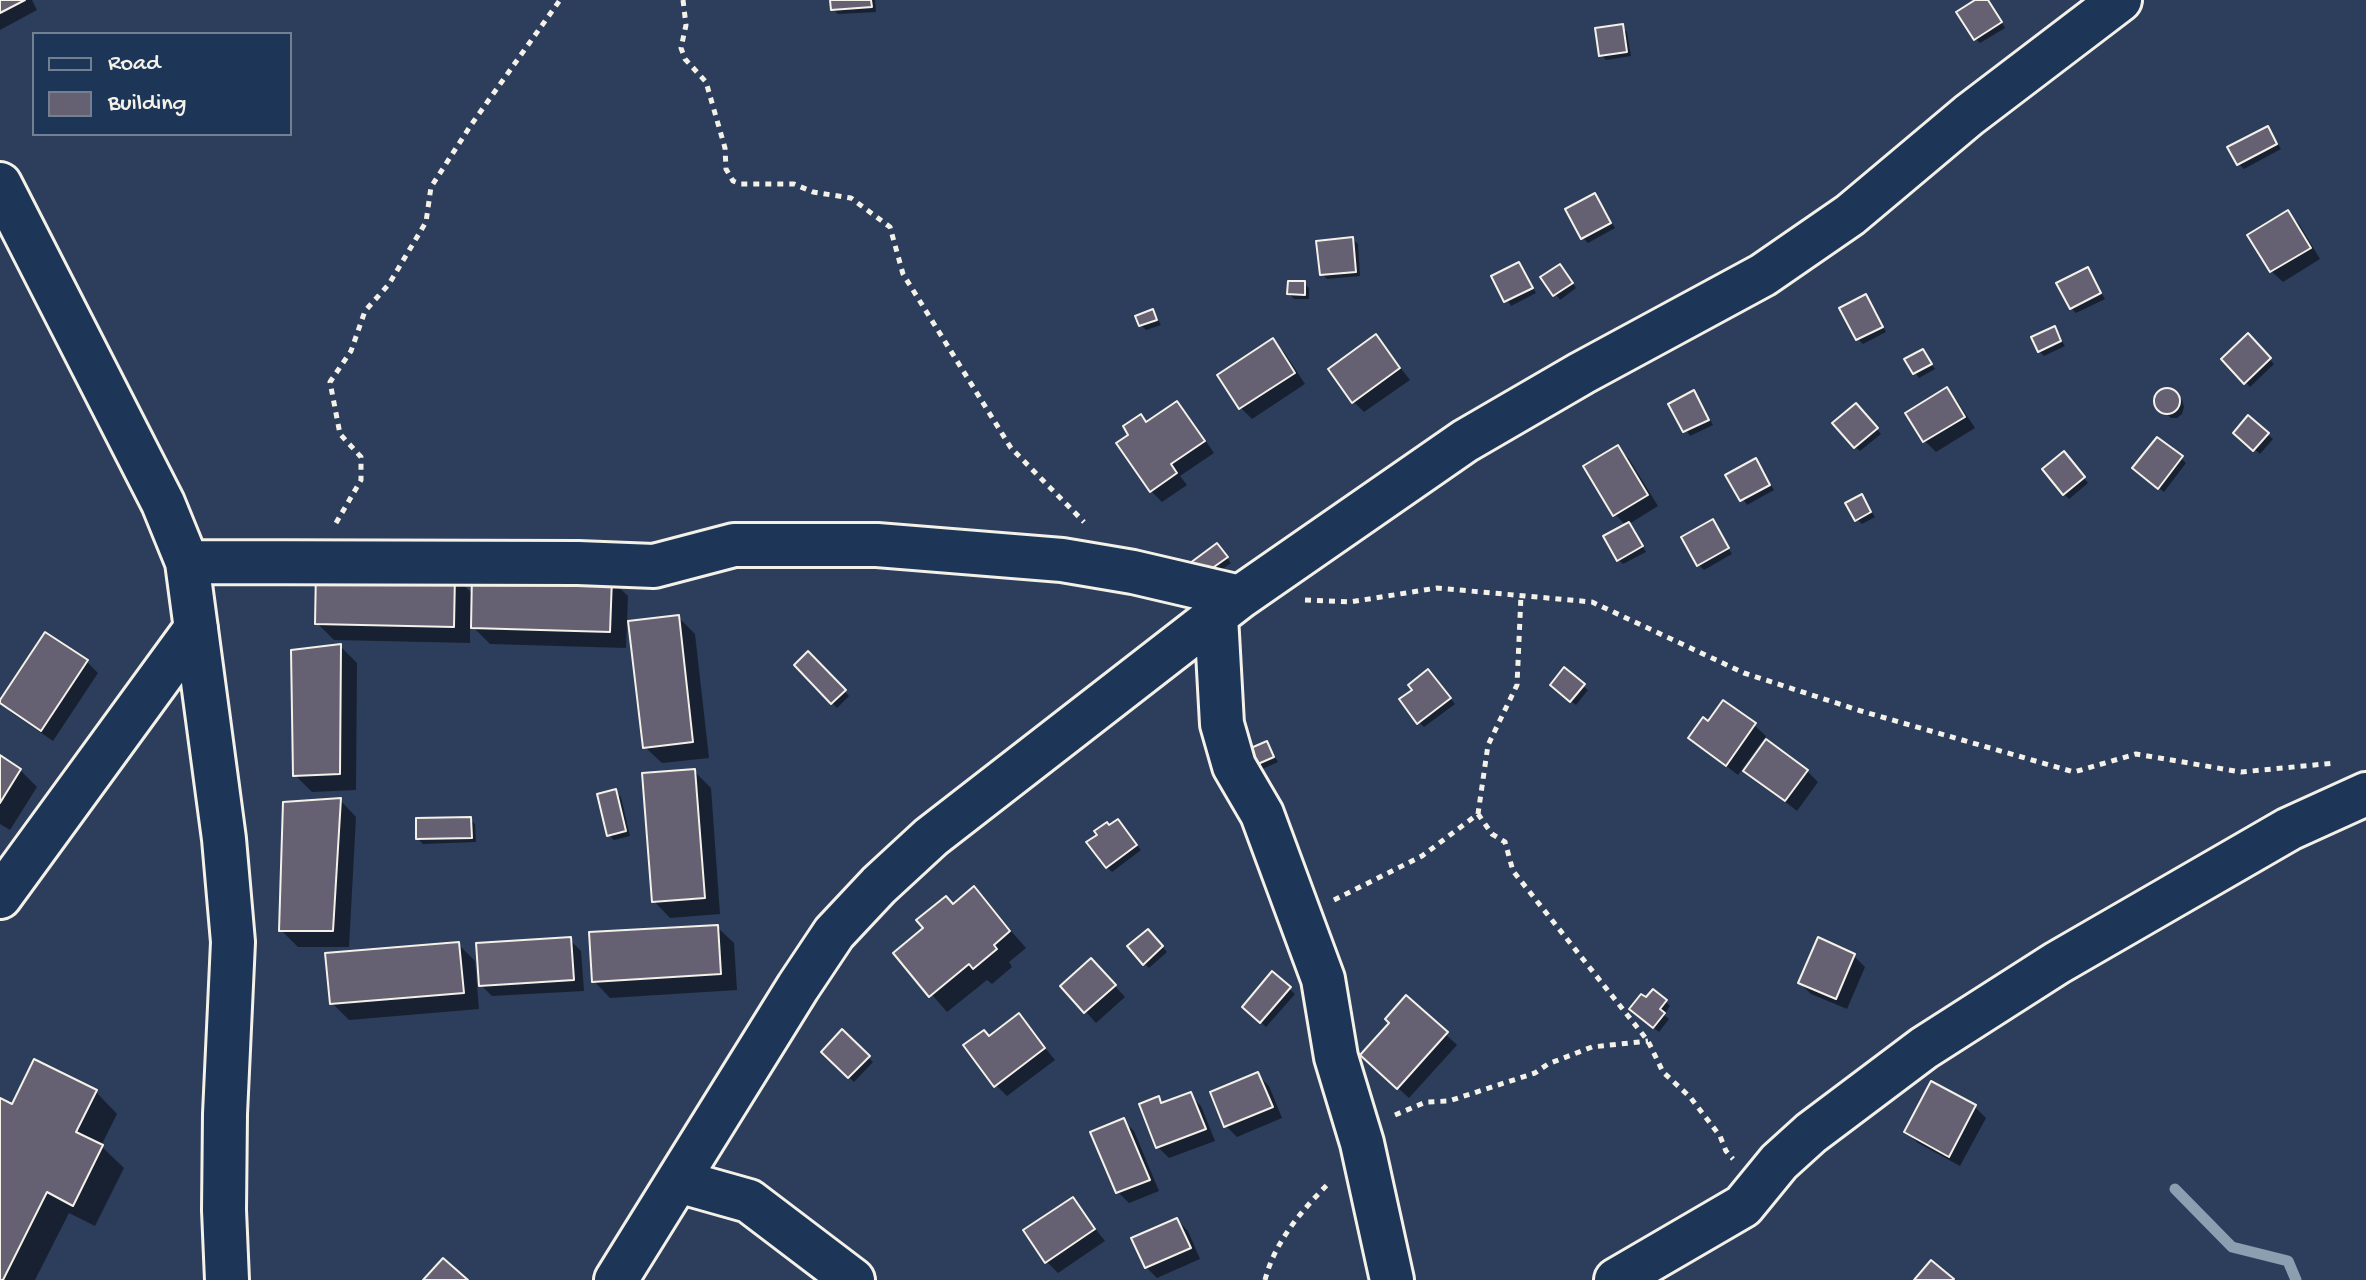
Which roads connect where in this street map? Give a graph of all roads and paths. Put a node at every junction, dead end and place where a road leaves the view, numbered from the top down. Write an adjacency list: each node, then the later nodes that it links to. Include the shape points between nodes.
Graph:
1 (560, 0): 8 (path, via 431,187 426,222 389,284 365,311 351,351 330,382 340,434 361,457 361,480)
2 (683, 0): 6 (path, via 686,25 681,48 706,82 733,181 794,184 851,198 890,227 903,274 1011,448)
3 (2120, 0): 11 (street, via 1969,115 1850,215 1763,275 1465,441)
4 (0, 184): 5 (street)
5 (9, 227): 7 (street, via 163,503)
6 (1089, 527)
7 (187, 562): 8 (street); 12 (street)
8 (314, 563): 11 (street, via 654,566 734,545 877,545 1062,560 1133,572)
9 (1521, 595): 10 (path, via 1437,588 1350,602); 13 (path, via 1592,602 1744,673 2074,772 2136,754 2241,772); 14 (path, via 1517,685 1488,745)
10 (1303, 600)
11 (1228, 607): 16 (street, via 1222,724 1234,766 1262,814); 19 (street, via 931,837 870,894 834,933)
12 (196, 628): 15 (street); 21 (street, via 233,942 225,1127)
13 (2356, 778): 20 (street, via 2276,836 2057,963 1924,1048 1811,1133)
14 (1478, 814): 16 (path, via 1422,856 1324,905); 17 (path, via 1505,842 1513,871)
15 (0, 897)
16 (1305, 929): 18 (street, via 1323,979 1336,1057)
17 (1648, 1041): 18 (path, via 1592,1047 1520,1078 1449,1101 1426,1102 1389,1118); 20 (path, via 1663,1072 1690,1097 1726,1151)
18 (1362, 1143): 24 (path, via 1354,1158 1299,1213); 25 (street)
19 (678, 1181): 22 (street); 23 (street, via 749,1201)
20 (1760, 1187): 26 (street, via 1743,1206)
21 (227, 1280)
22 (616, 1280)
23 (853, 1280)
24 (1265, 1280)
25 (1392, 1280)
26 (1616, 1280)

